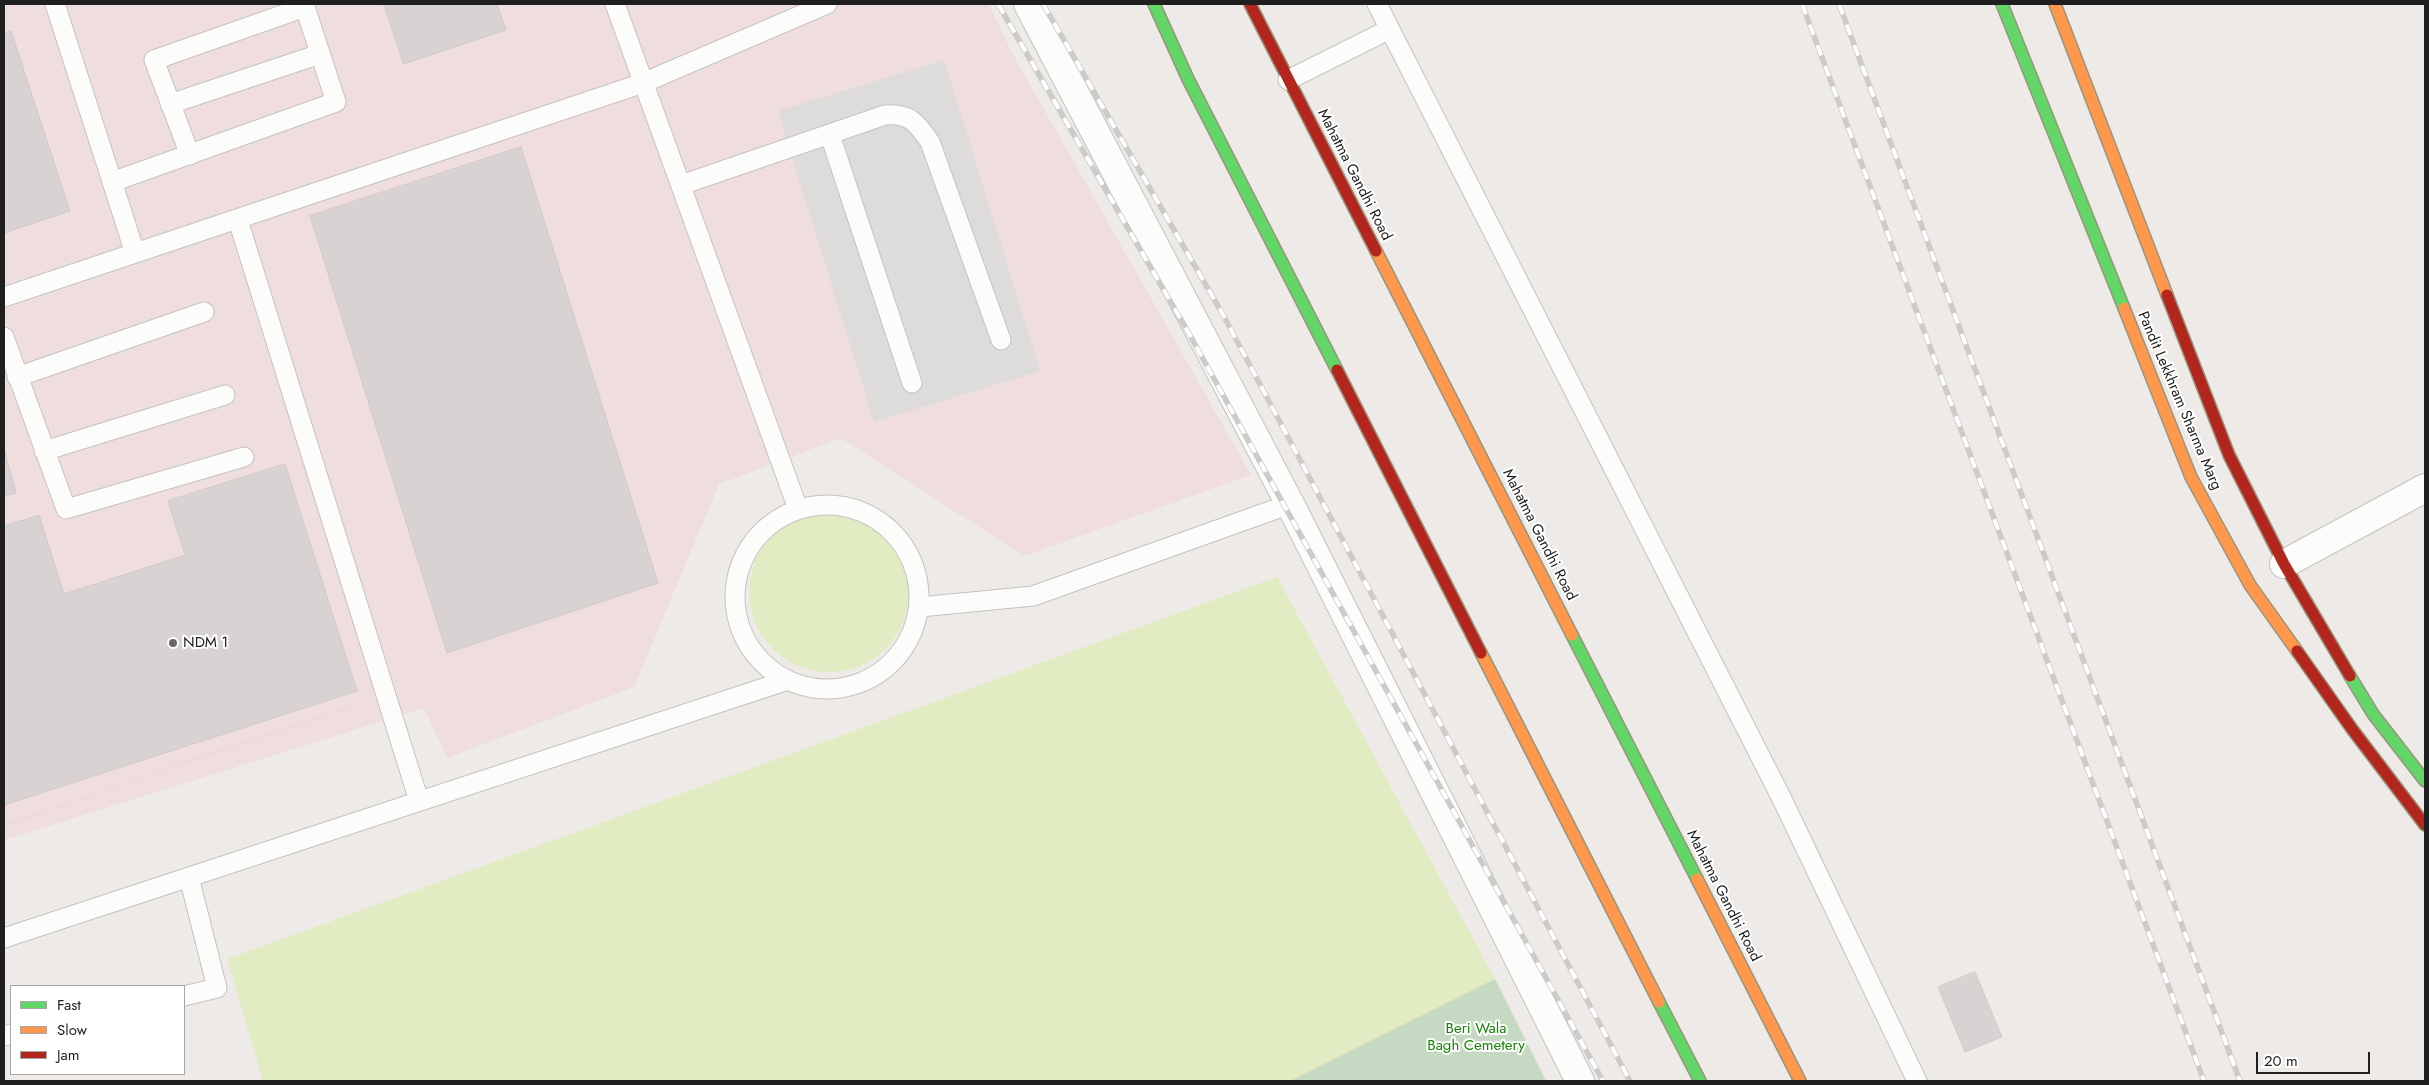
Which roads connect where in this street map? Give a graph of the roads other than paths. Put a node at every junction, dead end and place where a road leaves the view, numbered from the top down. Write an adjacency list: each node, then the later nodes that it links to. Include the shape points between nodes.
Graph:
1 (55, 4): 17 (lane)
2 (615, 4): 13 (lane)
3 (827, 4): 13 (lane)
4 (1028, 4): 31 (street)
5 (1154, 4): 43 (main road, via 1188,79)
6 (1250, 4): 12 (main road, Mahatma Gandhi Road)
7 (1377, 4): 10 (lane)
8 (2002, 4): 38 (main road, Pandit Lekkhram Sharma Marg, via 2191,477 2254,582 2352,729)
9 (2056, 4): 33 (main road, Pandit Lekkhram Sharma Marg, via 2229,454)
10 (1390, 29): 12 (lane); 45 (lane, via 1781,797)
11 (320, 54): 14 (lane); 14 (lane, via 305,7 154,60); 16 (lane, via 336,102)
12 (1288, 80): 44 (main road, Mahatma Gandhi Road)
13 (643, 83): 18 (lane); 19 (lane)
14 (170, 104): 16 (lane)
15 (830, 135): 18 (lane); 24 (lane, via 885,115 897,114 918,124 930,142); 26 (lane)
16 (190, 155): 17 (lane)
17 (112, 182): 20 (lane)
18 (681, 185): 32 (lane)
19 (238, 220): 20 (lane); 37 (lane)
20 (135, 253): 21 (lane)
21 (4, 297)
22 (204, 312): 25 (lane)
23 (4, 337): 25 (lane)
24 (1001, 340)
25 (17, 377): 28 (lane)
26 (912, 383)
27 (225, 395): 28 (lane)
28 (44, 451): 29 (lane, via 66,509)
29 (244, 457)
30 (2425, 488): 33 (street)
31 (1290, 504): 34 (lane, via 1033,596); 42 (street)
32 (798, 509): 34 (lane, via 838,505 870,514 900,538 916,568); 35 (lane, via 766,527 744,555 734,600 739,626 757,659)
33 (2280, 567): 36 (main road, Pandit Lekkhram Sharma Marg, via 2373,714)
34 (920, 607): 35 (lane, via 911,640 888,668 856,686 817,690)
35 (785, 681): 37 (lane)
36 (2425, 781)
37 (419, 801): 39 (lane)
38 (2425, 825)
39 (189, 877): 40 (lane); 41 (lane, via 218,988)
40 (4, 938)
41 (185, 996)
42 (1580, 1081)
43 (1700, 1081)
44 (1800, 1081)
45 (1917, 1081)

